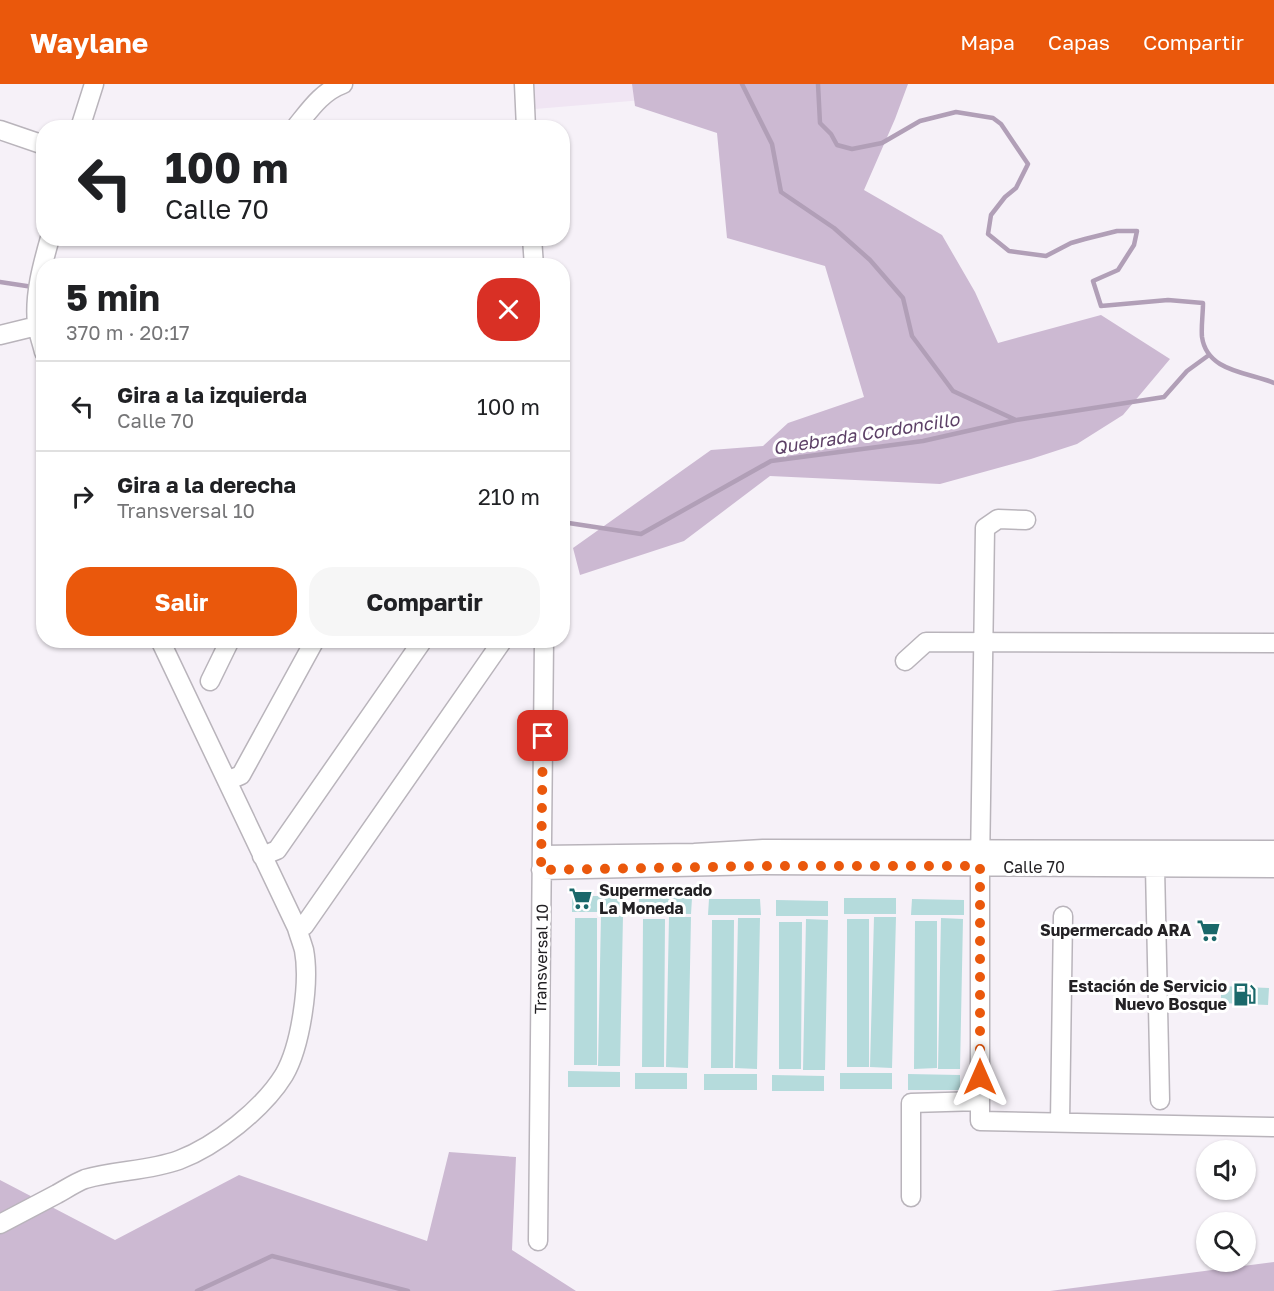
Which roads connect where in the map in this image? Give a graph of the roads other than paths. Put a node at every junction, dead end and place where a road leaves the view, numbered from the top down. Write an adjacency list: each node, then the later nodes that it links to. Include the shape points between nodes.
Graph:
1 (94, 84): 4 (street)
2 (343, 84): 5 (street, via 318,100)
3 (524, 84): 6 (street)
4 (83, 120)
5 (302, 120)
6 (526, 120)
7 (0, 130): 8 (street)
8 (36, 142)
9 (0, 335): 10 (street)
10 (36, 338)
11 (1026, 520): 12 (street, via 998,519 985,528)
12 (982, 642): 13 (street); 20 (street, via 926,642); 23 (street)
13 (1274, 643)
14 (164, 648): 22 (street)
15 (226, 648): 21 (street)
16 (311, 648): 22 (street, via 241,775)
17 (417, 648): 25 (street, via 277,850)
18 (497, 648): 31 (street, via 304,926)
19 (544, 648): 26 (street, Transversal 10)
20 (905, 661)
21 (210, 681)
22 (227, 781): 25 (street)
23 (980, 848): 24 (street, Calle 70); 26 (street, Calle 70, via 763,849); 27 (street)
24 (1274, 850)
25 (262, 856): 31 (street)
26 (542, 862): 27 (street, Calle 70); 38 (street, Transversal 10)
27 (980, 866): 28 (street, Calle 70); 33 (street)
28 (1155, 867): 29 (street, Calle 70); 32 (street)
29 (1274, 868)
30 (1063, 916): 34 (street)
31 (297, 928): 37 (street, via 304,951 300,1027 283,1076 256,1108 218,1138 178,1160 83,1180)
32 (1160, 1100)
33 (980, 1101): 34 (street, via 980,1121); 36 (street, via 911,1103)
34 (1060, 1122): 35 (street)
35 (1274, 1126)
36 (911, 1197)
37 (0, 1224)
38 (538, 1241)

